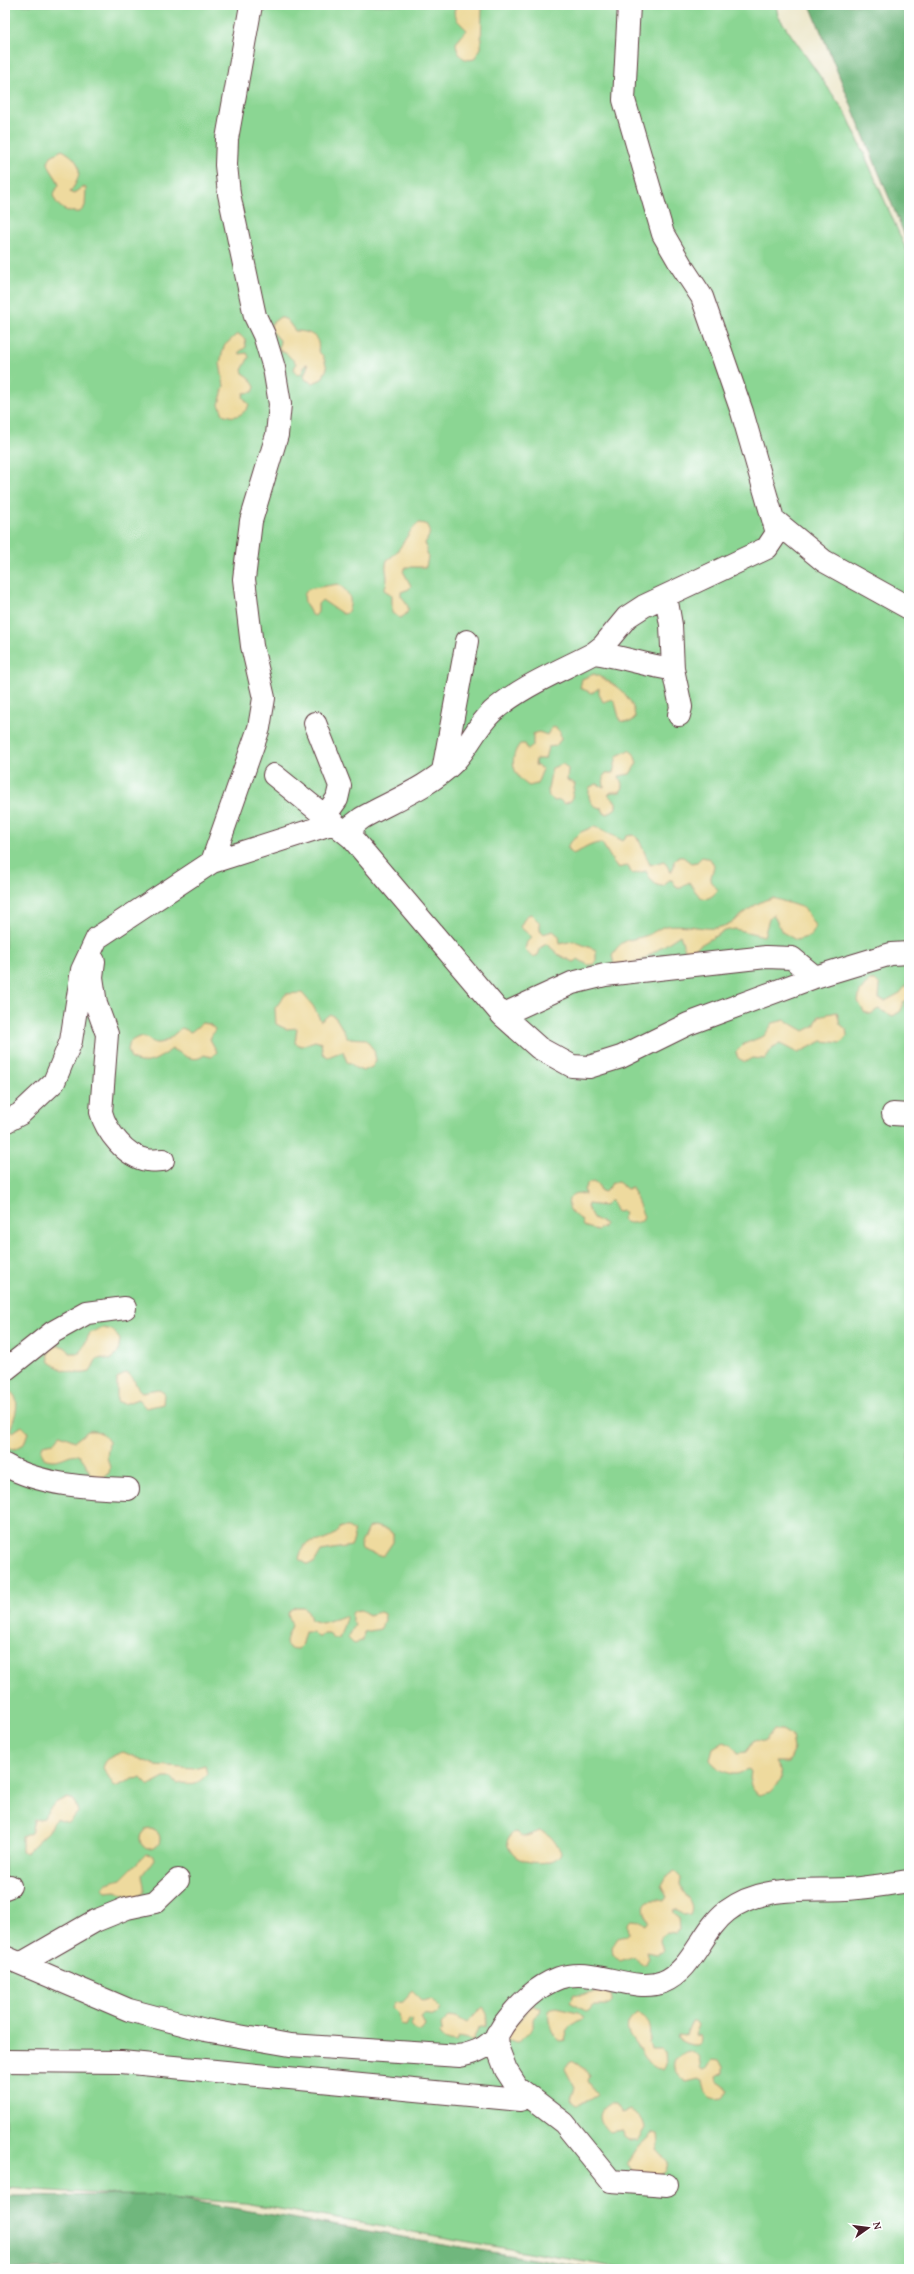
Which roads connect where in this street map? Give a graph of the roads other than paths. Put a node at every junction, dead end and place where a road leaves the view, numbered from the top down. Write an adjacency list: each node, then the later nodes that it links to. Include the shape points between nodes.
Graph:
1 (251, 5): 15 (lane, via 227,139 226,165 229,194 255,316 274,368 280,404 277,435 251,521 244,579 252,646 264,698 259,728)
2 (629, 5): 3 (lane, via 624,100 663,234 702,297 742,412)
3 (773, 519): 4 (lane, via 777,532 767,548); 5 (lane, via 824,561)
4 (666, 596): 7 (lane, via 627,617); 8 (lane, via 672,633)
5 (909, 608)
6 (467, 641): 11 (lane)
7 (594, 653): 8 (lane, via 609,654 655,667); 11 (lane, via 520,692 492,712 479,725 454,762)
8 (673, 668): 9 (lane, via 682,707)
9 (679, 715)
10 (315, 723): 13 (lane, via 340,786)
11 (443, 771): 14 (lane, via 362,818 353,825)
12 (274, 775): 13 (lane)
13 (330, 820): 14 (lane); 15 (lane)
14 (352, 838): 19 (lane)
15 (212, 862): 16 (lane)
16 (97, 938): 20 (lane, via 82,970 71,1041 54,1082 20,1114); 21 (lane, via 92,977 96,1004 107,1034 101,1112 104,1124 124,1147 137,1156 146,1160)
17 (909, 953): 18 (lane, via 891,954)
18 (815, 977): 19 (lane, via 792,958 766,957 605,975 572,983); 19 (lane, via 688,1024 621,1058 589,1066 572,1066 539,1048)
19 (502, 1015)
20 (5, 1122)
21 (163, 1160)
22 (124, 1308): 23 (lane, via 86,1313 53,1332)
23 (5, 1370)
24 (5, 1465): 25 (lane, via 18,1472 84,1488)
25 (128, 1489)
26 (178, 1880): 28 (lane, via 155,1902 127,1908 94,1920)
27 (909, 1881): 29 (lane, via 849,1889 773,1892 750,1897 727,1911 711,1926 680,1972 663,1982 646,1985 586,1975 560,1978 525,1998)
28 (14, 1960): 29 (lane, via 129,2010 205,2030 290,2045 460,2056 477,2052 492,2043)
29 (497, 2034): 31 (lane, via 498,2050 506,2070 517,2087)
30 (5, 2061): 31 (lane, via 121,2062 520,2100)
31 (528, 2097): 32 (lane, via 538,2101 564,2123 611,2181)
32 (667, 2185)

